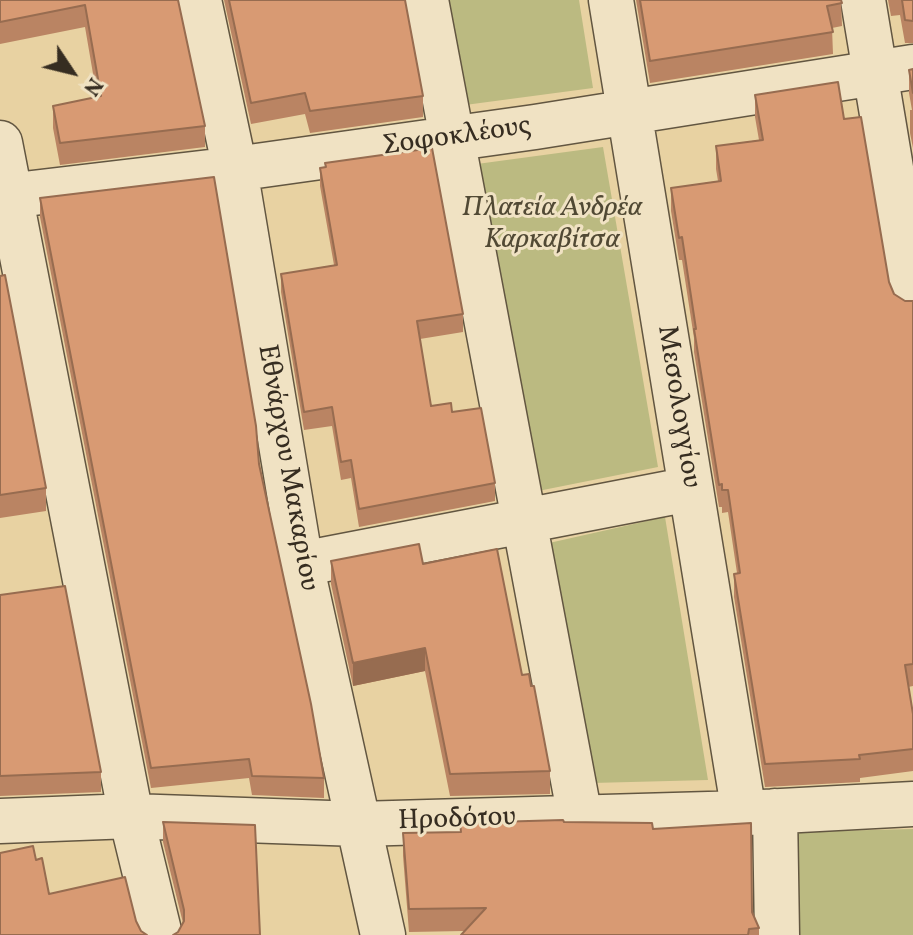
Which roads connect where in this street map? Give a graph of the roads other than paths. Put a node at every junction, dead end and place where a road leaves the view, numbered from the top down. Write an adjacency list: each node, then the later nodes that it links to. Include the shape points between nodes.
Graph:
1 (199, 0): 9 (street, Εθνάρχου Μακαρίου)
2 (426, 0): 7 (street)
3 (611, 0): 6 (street, Μεσολογγίου)
4 (863, 0): 5 (street)
5 (894, 70): 6 (street, Σοφοκλέους); 11 (street)
6 (628, 114): 7 (street, Σοφοκλέους); 12 (street, Μεσολογγίου)
7 (452, 139): 9 (street, Σοφοκλέους); 13 (street)
8 (0, 143): 10 (street)
9 (235, 169): 10 (street, Σοφοκλέους); 14 (street, Εθνάρχου Μακαρίου)
10 (5, 197): 17 (street)
11 (913, 300)
12 (690, 489): 13 (street); 16 (street, Μεσολογγίου)
13 (523, 521): 14 (street); 18 (street)
14 (301, 564): 20 (street, Εθνάρχου Μακαρίου)
15 (913, 804): 16 (street, Ηροδότου)
16 (760, 812): 18 (street, Ηροδότου); 23 (street, Μεσολογγίου)
17 (131, 816): 19 (street, Ηροδότου); 20 (street, Ηροδότου); 21 (street)
18 (580, 817): 20 (street, Ηροδότου)
19 (0, 821)
20 (358, 824): 22 (street, Εθνάρχου Μακαρίου)
21 (160, 935)
22 (383, 935)
23 (777, 935)

